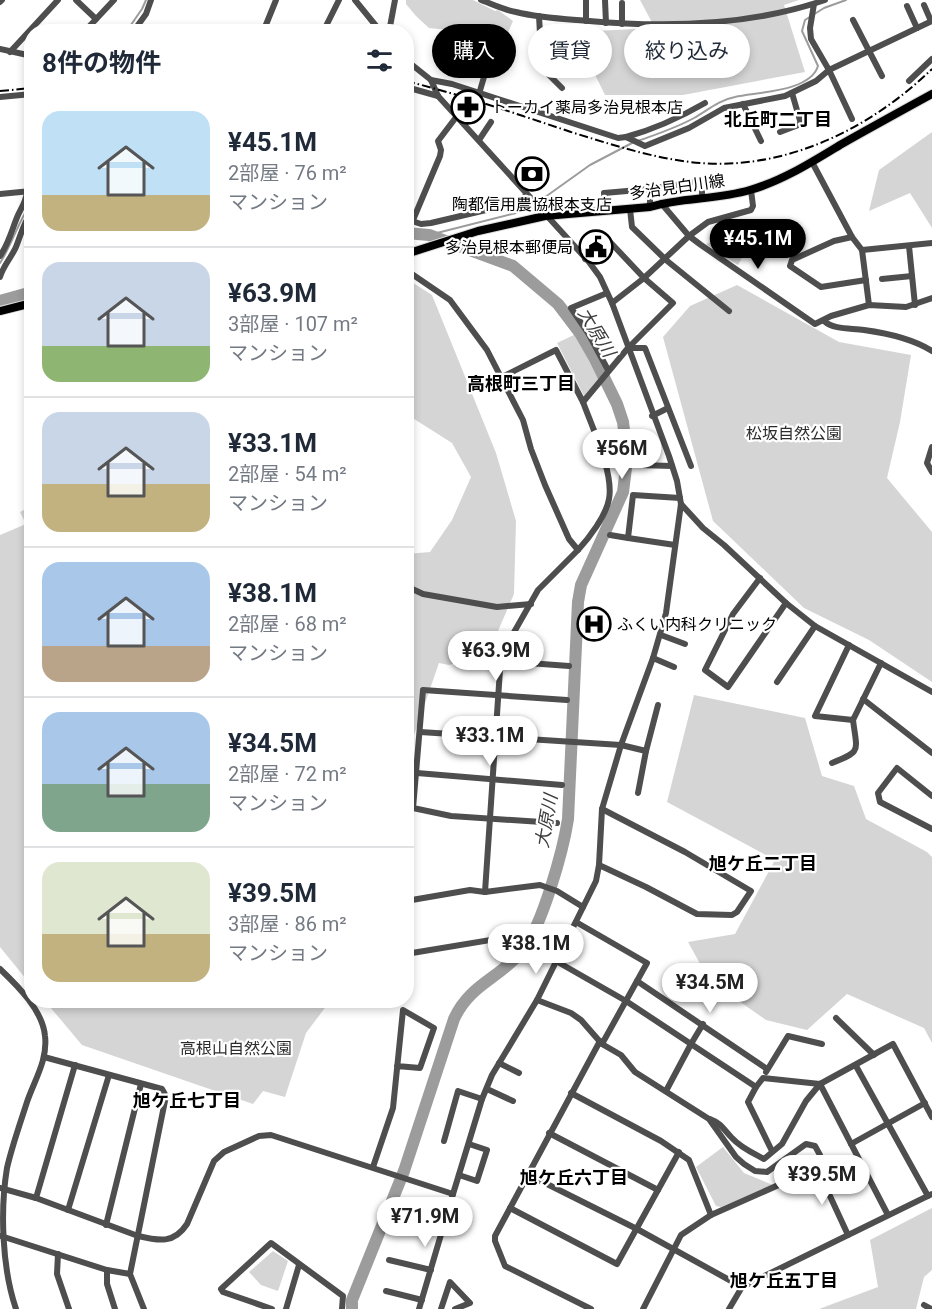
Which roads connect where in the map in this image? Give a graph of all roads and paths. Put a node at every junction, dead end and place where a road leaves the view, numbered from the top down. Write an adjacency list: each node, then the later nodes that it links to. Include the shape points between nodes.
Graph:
1 (58, 0): 23 (street)
2 (76, 0): 18 (street)
3 (114, 0): 18 (street)
4 (151, 0): 25 (street)
5 (276, 0): 26 (street)
6 (339, 0): 27 (street)
7 (355, 0): 28 (street)
8 (395, 0): 29 (street)
9 (481, 0): 17 (street)
10 (586, 0): 20 (street)
11 (605, 0): 22 (street)
12 (825, 0): 14 (street)
13 (622, 3): 30 (street)
14 (814, 4): 30 (street, via 716,22); 39 (street, via 811,39)
15 (924, 5): 21 (street)
16 (907, 6): 31 (street)
17 (539, 16): 20 (street); 44 (street, via 542,68)
18 (96, 19): 24 (street)
19 (853, 20): 34 (street)
20 (586, 21): 22 (street)
21 (932, 21): 31 (street)
22 (606, 23): 30 (street)
23 (36, 24)
24 (91, 24)
25 (139, 24)
26 (266, 24)
27 (327, 24)
28 (374, 24)
29 (390, 24)
30 (622, 24)
31 (917, 28): 34 (street)
32 (24, 37): 35 (street)
33 (0, 49): 35 (street)
34 (869, 51): 39 (street); 40 (street)
35 (10, 52): 36 (street)
36 (24, 55)
37 (932, 59): 43 (street)
38 (414, 66): 42 (street)
39 (829, 70): 46 (street); 55 (street)
40 (882, 76)
41 (484, 78): 47 (street)
42 (431, 80): 47 (street); 50 (street)
43 (909, 81)
44 (562, 88)
45 (414, 89): 50 (street)
46 (792, 93): 53 (street); 57 (street, via 801,124)
47 (479, 94): 58 (street, via 618,138)
48 (932, 94): 61 (main road, 多治見白川線)
49 (24, 95): 51 (street)
50 (438, 96): 54 (street)
51 (0, 97)
52 (705, 103): 58 (street, via 652,130)
53 (743, 104): 58 (street, via 724,108 645,146); 60 (street)
54 (457, 116): 59 (street); 72 (street, via 438,141 440,156)
55 (852, 119)
56 (491, 122): 59 (street)
57 (780, 132)
58 (626, 137)
59 (479, 140): 66 (street)
60 (761, 141)
61 (812, 162): 63 (main road, 多治見白川線); 78 (street)
62 (650, 189): 67 (street, via 702,181); 70 (street); 73 (street, via 604,193)
63 (750, 190): 67 (main road, 多治見白川線); 77 (street, via 751,210 708,222)
64 (24, 192): 65 (street)
65 (0, 194)
66 (528, 196): 74 (street); 75 (street, via 516,203 431,223)
67 (702, 199): 68 (main road, 多治見白川線)
68 (661, 203): 70 (main road, 多治見白川線); 77 (street)
69 (24, 205): 83 (street)
70 (650, 207): 71 (main road, 多治見白川線)
71 (630, 209): 73 (main road, 多治見白川線); 85 (street, via 632,227)
72 (414, 211)
73 (606, 211): 74 (main road, 多治見白川線)
74 (545, 216): 82 (main road, 多治見白川線, via 478,231); 84 (street)
75 (414, 221)
76 (24, 224): 88 (street)
77 (689, 236): 85 (street); 100 (street, via 812,323)
78 (852, 237): 81 (street); 91 (street, via 792,260 790,266 821,287)
79 (932, 243): 80 (street)
80 (909, 246): 81 (street); 87 (street)
81 (862, 250): 91 (street)
82 (414, 251)
83 (0, 256)
84 (585, 259): 89 (street, via 611,243); 92 (street)
85 (666, 260): 89 (street); 99 (street)
86 (414, 275): 104 (street, via 450,300)
87 (912, 276): 90 (street); 97 (street)
88 (0, 278)
89 (645, 278): 94 (street); 101 (street, via 672,303)
90 (882, 279)
91 (866, 280): 96 (street)
92 (608, 293): 94 (street); 103 (street, via 571,308)
93 (930, 301): 97 (street)
94 (612, 303): 101 (street)
95 (24, 305): 98 (main road)
96 (868, 305): 97 (street); 100 (street)
97 (915, 305)
98 (0, 311)
99 (729, 311)
100 (824, 321): 102 (street, via 830,326 911,341)
101 (628, 348): 103 (street); 106 (street, via 645,348); 107 (street)
102 (932, 351)
103 (608, 370): 105 (street)
104 (502, 377): 105 (street, via 556,350); 117 (street, via 523,420 545,485)
105 (583, 402): 117 (street, via 610,479 609,501)
106 (668, 408): 107 (street); 111 (street)
107 (652, 416): 110 (street)
108 (932, 447): 112 (street, via 927,464)
109 (638, 465): 110 (street)
110 (672, 466): 113 (street)
111 (691, 466)
112 (932, 472)
113 (680, 501): 115 (street, via 633,495); 116 (street); 118 (street, via 703,528)
114 (610, 536): 115 (street)
115 (628, 538): 116 (street)
116 (675, 545): 123 (street)
117 (578, 550): 121 (street, via 538,590)
118 (760, 578): 120 (street); 120 (street, via 733,614 705,670 728,687)
119 (414, 590): 121 (street, via 497,607)
120 (786, 603): 122 (street)
121 (531, 604): 127 (street, via 501,655)
122 (815, 626): 125 (street); 131 (street)
123 (661, 635): 124 (street); 126 (street)
124 (685, 644)
125 (849, 645): 128 (street); 137 (street, via 815,716)
126 (653, 658): 130 (street); 140 (street)
127 (502, 661): 129 (street); 133 (street)
128 (881, 663): 132 (street); 134 (street)
129 (569, 666)
130 (674, 668)
131 (777, 681)
132 (932, 692)
133 (499, 695): 135 (street); 138 (street, via 423,690); 139 (street)
134 (863, 699): 137 (street); 142 (street)
135 (567, 700)
136 (658, 705): 141 (street)
137 (853, 720): 143 (street, via 857,749)
138 (420, 732): 139 (street); 144 (street)
139 (496, 736): 140 (street); 145 (street)
140 (621, 745): 141 (street); 151 (street)
141 (646, 751): 147 (street)
142 (932, 753)
143 (832, 763)
144 (417, 773): 145 (street); 149 (street)
145 (492, 779): 146 (street); 152 (street)
146 (562, 785)
147 (638, 793)
148 (932, 796): 154 (street, via 897,768 878,793 880,802)
149 (414, 799)
150 (414, 808): 152 (street)
151 (602, 809): 155 (street); 155 (street, via 751,891 732,915 697,914)
152 (489, 818): 153 (street); 156 (street)
153 (557, 823)
154 (932, 829)
155 (599, 865): 158 (street)
156 (484, 892): 157 (street, via 470,890); 158 (street, via 540,885)
157 (414, 900)
158 (583, 907): 159 (street)
159 (576, 922): 161 (street); 163 (street, via 647,963)
160 (414, 953): 161 (street, via 514,936 527,928 537,932)
161 (558, 959): 165 (street); 166 (street)
162 (0, 969): 164 (street)
163 (637, 981): 166 (street); 169 (street)
164 (24, 995)
165 (537, 1000): 170 (street, via 571,1013); 175 (street)
166 (626, 1001): 170 (street); 171 (street)
167 (33, 1008): 174 (street, via 45,1034)
168 (836, 1018): 173 (street)
169 (703, 1024): 171 (street); 179 (street)
170 (601, 1043): 187 (street, via 621,1055 635,1072); 188 (street)
171 (691, 1044): 185 (street); 187 (street)
172 (822, 1044): 179 (street, via 788,1036)
173 (874, 1055): 178 (street); 191 (street, via 893,1044)
174 (44, 1057): 176 (street); 205 (street)
175 (499, 1063): 180 (street); 186 (street)
176 (75, 1065): 181 (street); 209 (street)
177 (397, 1066): 177 (street, via 398,1055 403,1010 434,1028 420,1068); 201 (street, via 393,1108)
178 (856, 1066): 184 (street); 194 (street)
179 (767, 1069): 182 (street)
180 (519, 1073)
181 (109, 1075): 183 (street); 211 (street)
182 (763, 1078): 184 (street); 185 (street)
183 (141, 1084): 214 (street); 218 (street, via 162,1089 166,1096)
184 (820, 1084): 198 (street); 199 (street, via 782,1144)
185 (756, 1087): 199 (street, via 748,1102)
186 (487, 1089): 189 (street); 190 (street)
187 (666, 1091): 193 (street)
188 (571, 1093): 195 (street); 200 (street)
189 (482, 1099): 196 (street, via 458,1091); 197 (street)
190 (513, 1101)
191 (925, 1103): 192 (street); 194 (street)
192 (932, 1117)
193 (709, 1119): 199 (street, via 718,1122 732,1139 754,1154 764,1159); 202 (street, via 749,1168 767,1172 806,1144 815,1146 820,1155)
194 (888, 1124): 198 (street); 208 (street)
195 (549, 1133): 203 (street); 206 (street)
196 (444, 1141)
197 (469, 1144): 204 (street); 204 (street, via 487,1150 477,1181)
198 (851, 1144): 213 (street)
199 (772, 1151)
200 (679, 1152): 206 (street); 212 (street, via 689,1160)
201 (373, 1167): 207 (street); 218 (street, via 271,1135 259,1136 224,1152 214,1161 182,1232 163,1240)
202 (818, 1168): 212 (street); 216 (street)
203 (529, 1174): 210 (street); 215 (street)
204 (459, 1175): 207 (street)
205 (1, 1188): 209 (street); 217 (street)
206 (658, 1190): 215 (street)
207 (453, 1194): 224 (street)
208 (930, 1195): 213 (street)
209 (36, 1198): 211 (street)
210 (510, 1208): 215 (street, via 617,1264); 239 (street, via 495,1236 505,1266)
211 (68, 1210): 214 (street)
212 (711, 1215): 219 (street, via 687,1229)
213 (888, 1215): 216 (street)
214 (106, 1225): 218 (street)
215 (637, 1229): 219 (street)
216 (848, 1235): 226 (street)
217 (2, 1236): 220 (street); 229 (street)
218 (138, 1236): 225 (street)
219 (673, 1249): 226 (street); 240 (street)
220 (58, 1254): 223 (street); 230 (street, via 57,1274)
221 (389, 1260): 224 (street)
222 (299, 1264): 233 (street, via 271,1243 221,1289); 234 (street); 235 (street, via 343,1296)
223 (107, 1270): 225 (street); 231 (street)
224 (431, 1270): 228 (street)
225 (130, 1274): 232 (street)
226 (742, 1287): 241 (street)
227 (386, 1291): 228 (street)
228 (422, 1300): 236 (street)
229 (16, 1309)
230 (69, 1309)
231 (115, 1309)
232 (144, 1309)
233 (272, 1309)
234 (286, 1309)
235 (342, 1309)
236 (419, 1309)
237 (441, 1309): 238 (street, via 450,1282 470,1302)
238 (455, 1309)
239 (591, 1309)
240 (644, 1309)
241 (729, 1309)

